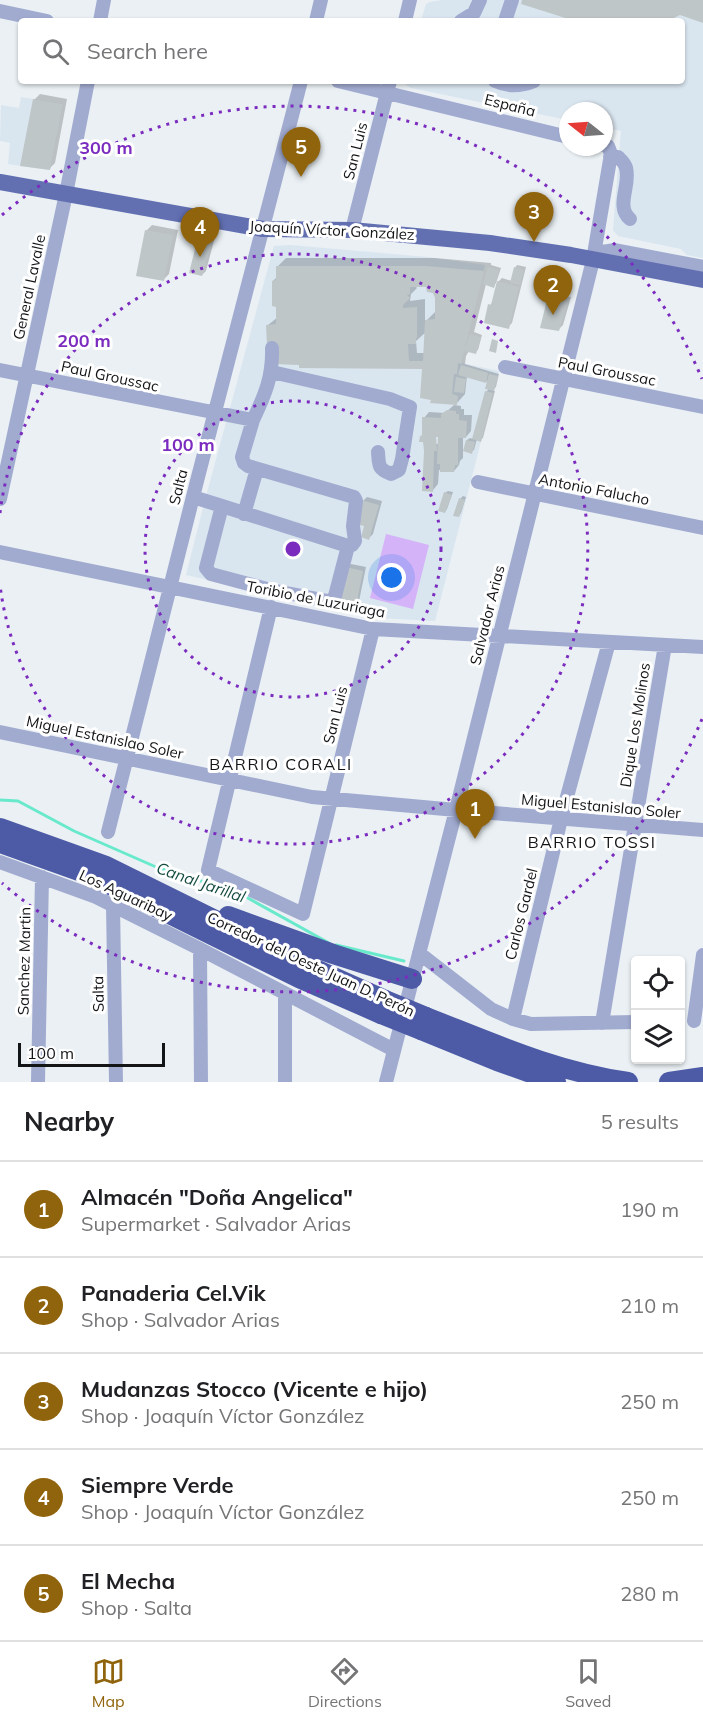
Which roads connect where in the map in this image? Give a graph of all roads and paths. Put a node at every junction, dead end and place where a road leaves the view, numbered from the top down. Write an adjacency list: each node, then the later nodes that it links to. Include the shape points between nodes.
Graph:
1 (104, 0): 8 (street)
2 (321, 0): 9 (street)
3 (410, 0): 10 (street)
4 (480, 0): 11 (street, via 474,13)
5 (512, 0): 12 (street)
6 (0, 11): 7 (street)
7 (33, 18)
8 (101, 18)
9 (317, 18)
10 (406, 18)
11 (466, 18)
12 (509, 18)
13 (87, 84): 23 (street, General Lavalle)
14 (300, 84): 25 (street, Salta)
15 (364, 84): 18 (street, España)
16 (502, 84): 17 (street)
17 (524, 84)
18 (389, 87): 19 (street, España); 26 (street, San Luis)
19 (559, 134)
20 (613, 154): 24 (street, via 626,165 623,204)
21 (607, 156): 27 (street, Salvador Arias)
22 (0, 182): 23 (main road, Joaquín Víctor González)
23 (66, 194): 25 (main road, Joaquín Víctor González); 34 (street, General Lavalle)
24 (630, 219)
25 (263, 229): 26 (main road, Joaquín Víctor González); 37 (street, Salta)
26 (351, 230): 27 (main road, Joaquín Víctor González, via 489,243)
27 (593, 260): 28 (street, Joaquín Víctor González, via 608,250 623,250); 29 (main road, Joaquín Víctor González); 35 (street, Salvador Arias)
28 (703, 267)
29 (703, 280)
30 (273, 348): 33 (street)
31 (506, 367): 35 (street, Paul Groussac)
32 (0, 370): 34 (street, Paul Groussac)
33 (272, 372): 38 (street); 39 (street, via 410,407 399,470 391,474 383,471)
34 (26, 375): 37 (street, Paul Groussac); 44 (street, General Lavalle)
35 (563, 379): 36 (street, Paul Groussac); 42 (street, Salvador Arias)
36 (703, 407)
37 (214, 414): 38 (street, Paul Groussac); 43 (street, Salta)
38 (253, 420): 40 (street, via 242,457 244,463)
39 (378, 452)
40 (257, 469): 46 (street); 48 (street, via 354,498 355,541)
41 (478, 482): 42 (street, Antonio Falucho)
42 (534, 494): 47 (street, Antonio Falucho); 53 (street, Salvador Arias)
43 (193, 497): 45 (street); 50 (street, Salta)
44 (0, 499)
45 (222, 506): 46 (street); 48 (street, via 206,568 211,574 328,601 335,596)
46 (244, 514): 48 (street)
47 (703, 528)
48 (348, 546)
49 (0, 552): 50 (street, Toribio de Luzuriaga)
50 (170, 587): 51 (street, Toribio de Luzuriaga); 58 (street, Salta)
51 (271, 608): 52 (street, Toribio de Luzuriaga); 59 (street)
52 (373, 629): 53 (street, Toribio de Luzuriaga); 60 (street, San Luis)
53 (499, 635): 54 (street, Toribio de Luzuriaga); 61 (street, Salvador Arias)
54 (609, 642): 55 (street, Toribio de Luzuriaga); 62 (street, Carlos Gardel)
55 (665, 645): 56 (street, Toribio de Luzuriaga); 63 (street, Dique Los Molinos)
56 (703, 647)
57 (0, 732): 58 (street, Miguel Estanislao Soler)
58 (127, 759): 59 (street, Miguel Estanislao Soler); 66 (street, Salta)
59 (230, 779): 60 (street, Miguel Estanislao Soler); 60 (street, San Luis, via 208,870 303,914)
60 (332, 800): 61 (street, Miguel Estanislao Soler)
61 (456, 810): 62 (street, Miguel Estanislao Soler); 73 (street, Salvador Arias)
62 (561, 819): 63 (street, Miguel Estanislao Soler); 78 (street, Carlos Gardel)
63 (636, 825): 65 (street, Miguel Estanislao Soler); 81 (street, Dique Los Molinos)
64 (0, 828): 70 (highway, Corredor del Oeste Juan D. Perón)
65 (703, 830)
66 (108, 832)
67 (0, 843): 77 (highway, Corredor del Oeste Juan D. Perón, via 119,889 299,978)
68 (0, 862): 69 (street, Los Aguaribay)
69 (42, 877): 71 (street, Los Aguaribay); 85 (street, Sanchez Martin)
70 (136, 880): 75 (highway); 77 (highway, Corredor del Oeste Juan D. Perón)
71 (113, 906): 72 (street, Los Aguaribay); 86 (street, Salta)
72 (200, 949): 76 (street, Los Aguaribay); 87 (street)
73 (419, 953): 75 (street, Salvador Arias); 78 (street, via 491,1009)
74 (703, 955): 79 (street)
75 (412, 980): 83 (street, Salvador Arias)
76 (285, 994): 83 (street, Los Aguaribay); 88 (street)
77 (383, 1007): 82 (highway, Corredor del Oeste Juan D. Perón, bridge)
78 (513, 1019): 81 (street, via 531,1024)
79 (693, 1021)
80 (631, 1022): 81 (street)
81 (602, 1023)
82 (424, 1024): 90 (highway, Corredor del Oeste Juan D. Perón, via 497,1061); 91 (highway, Corredor del Oeste Juan D. Perón, via 590,1076)
83 (394, 1050): 89 (street, Salvador Arias)
84 (703, 1077): 92 (highway)
85 (38, 1082)
86 (116, 1082)
87 (201, 1082)
88 (285, 1082)
89 (386, 1082)
90 (556, 1082)
91 (628, 1082)
92 (669, 1082)

